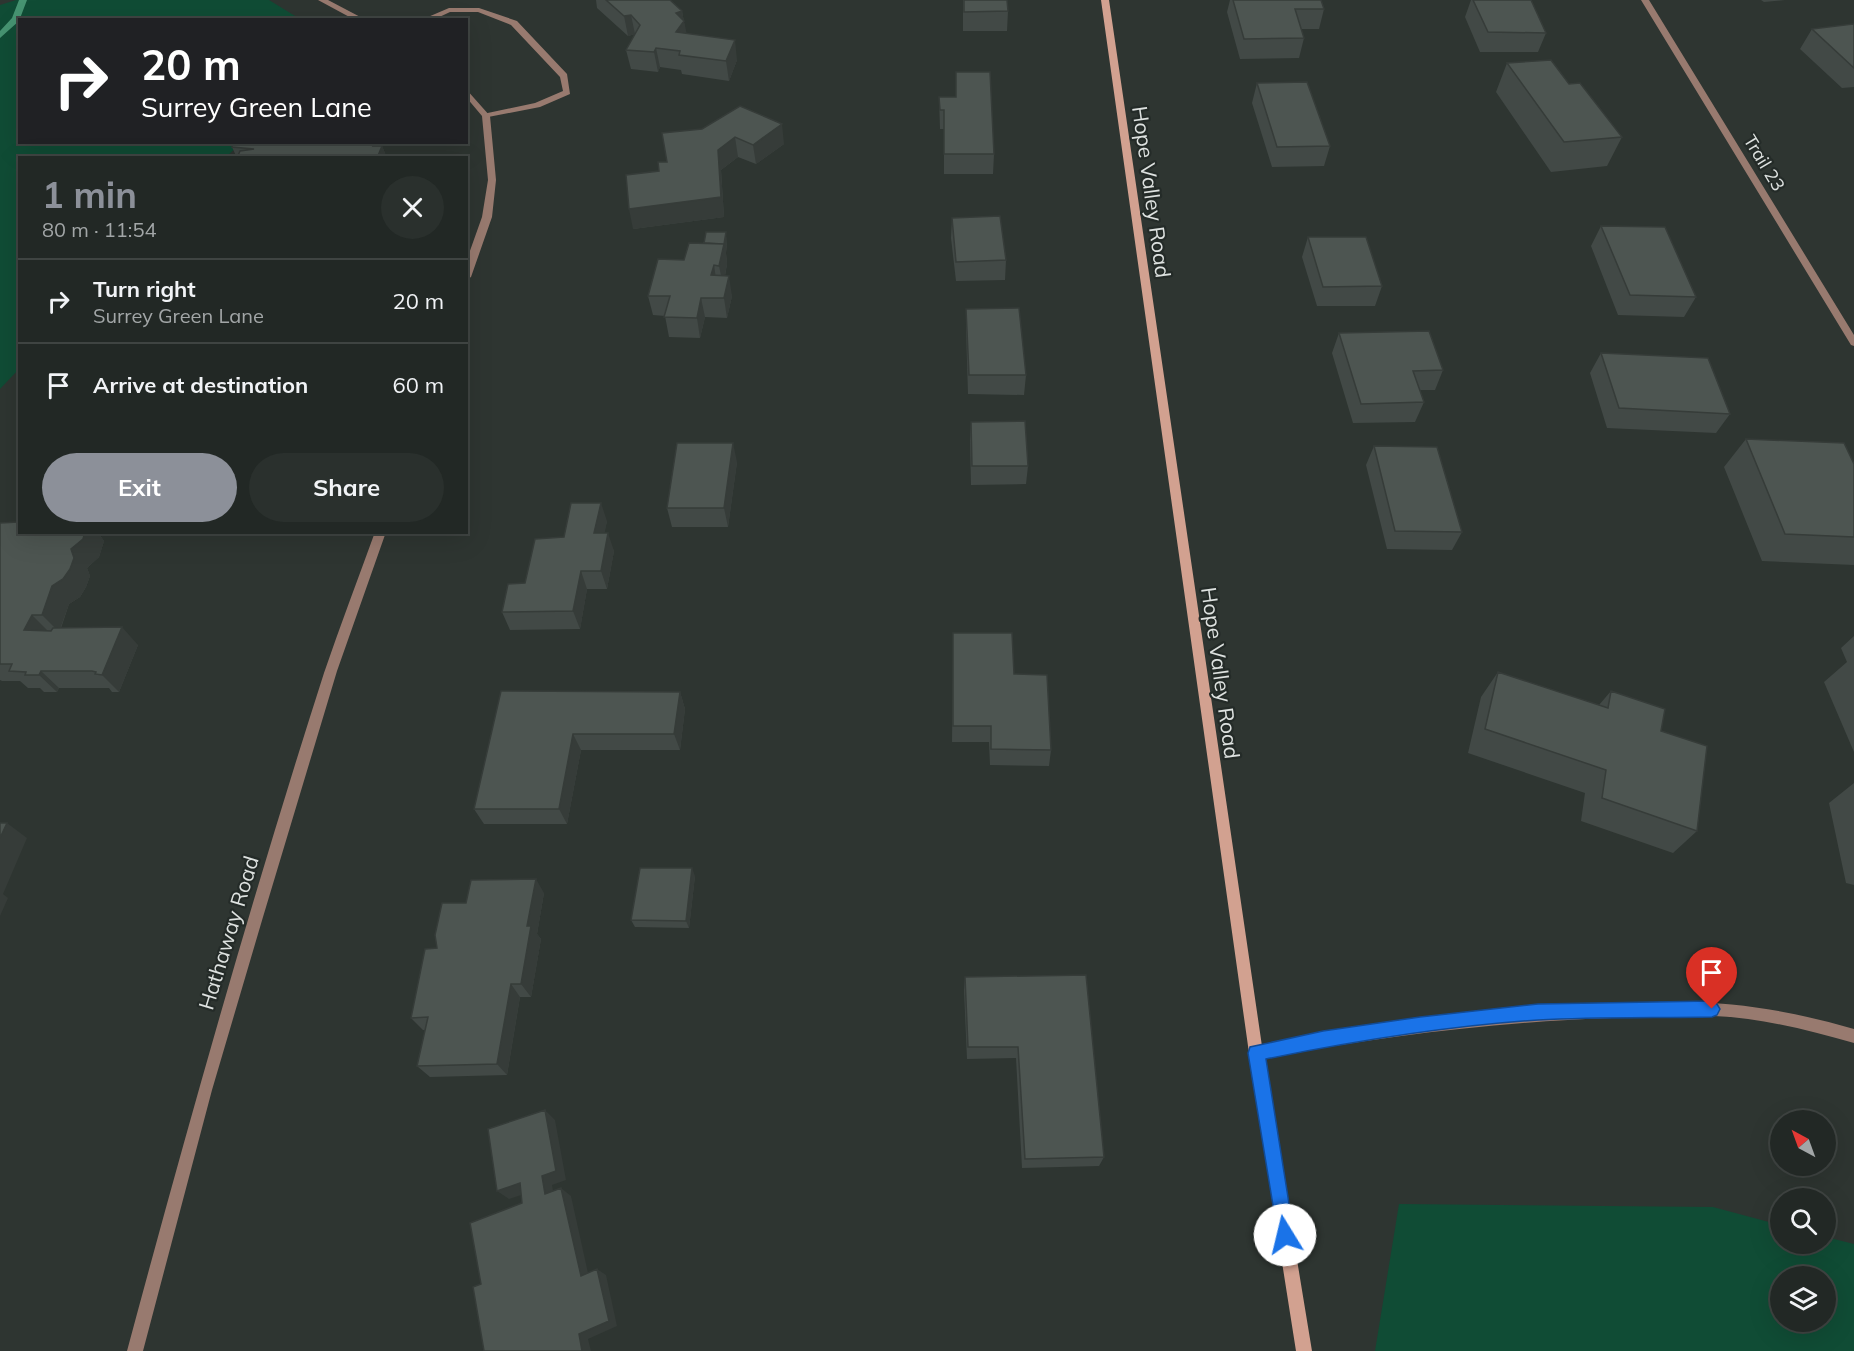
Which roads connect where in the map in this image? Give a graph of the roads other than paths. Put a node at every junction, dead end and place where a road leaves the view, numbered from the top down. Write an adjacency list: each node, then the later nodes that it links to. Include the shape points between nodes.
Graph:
1 (322, 0): 4 (street)
2 (1105, 0): 12 (main road, Hope Valley Road)
3 (1645, 0): 9 (street, Trail 23)
4 (358, 18)
5 (430, 18): 7 (street, via 449,10 479,10 514,22 564,76 567,92 537,105)
6 (468, 94): 7 (street)
7 (486, 116): 8 (street, via 492,180 487,217)
8 (468, 271)
9 (1854, 343)
10 (380, 534): 14 (street, Hathaway Road, via 331,671 266,883)
11 (1854, 1036): 12 (street, via 1762,1014 1712,1009 1538,1012 1420,1025)
12 (1256, 1053): 13 (main road, Hope Valley Road)
13 (1302, 1350)
14 (135, 1351)

